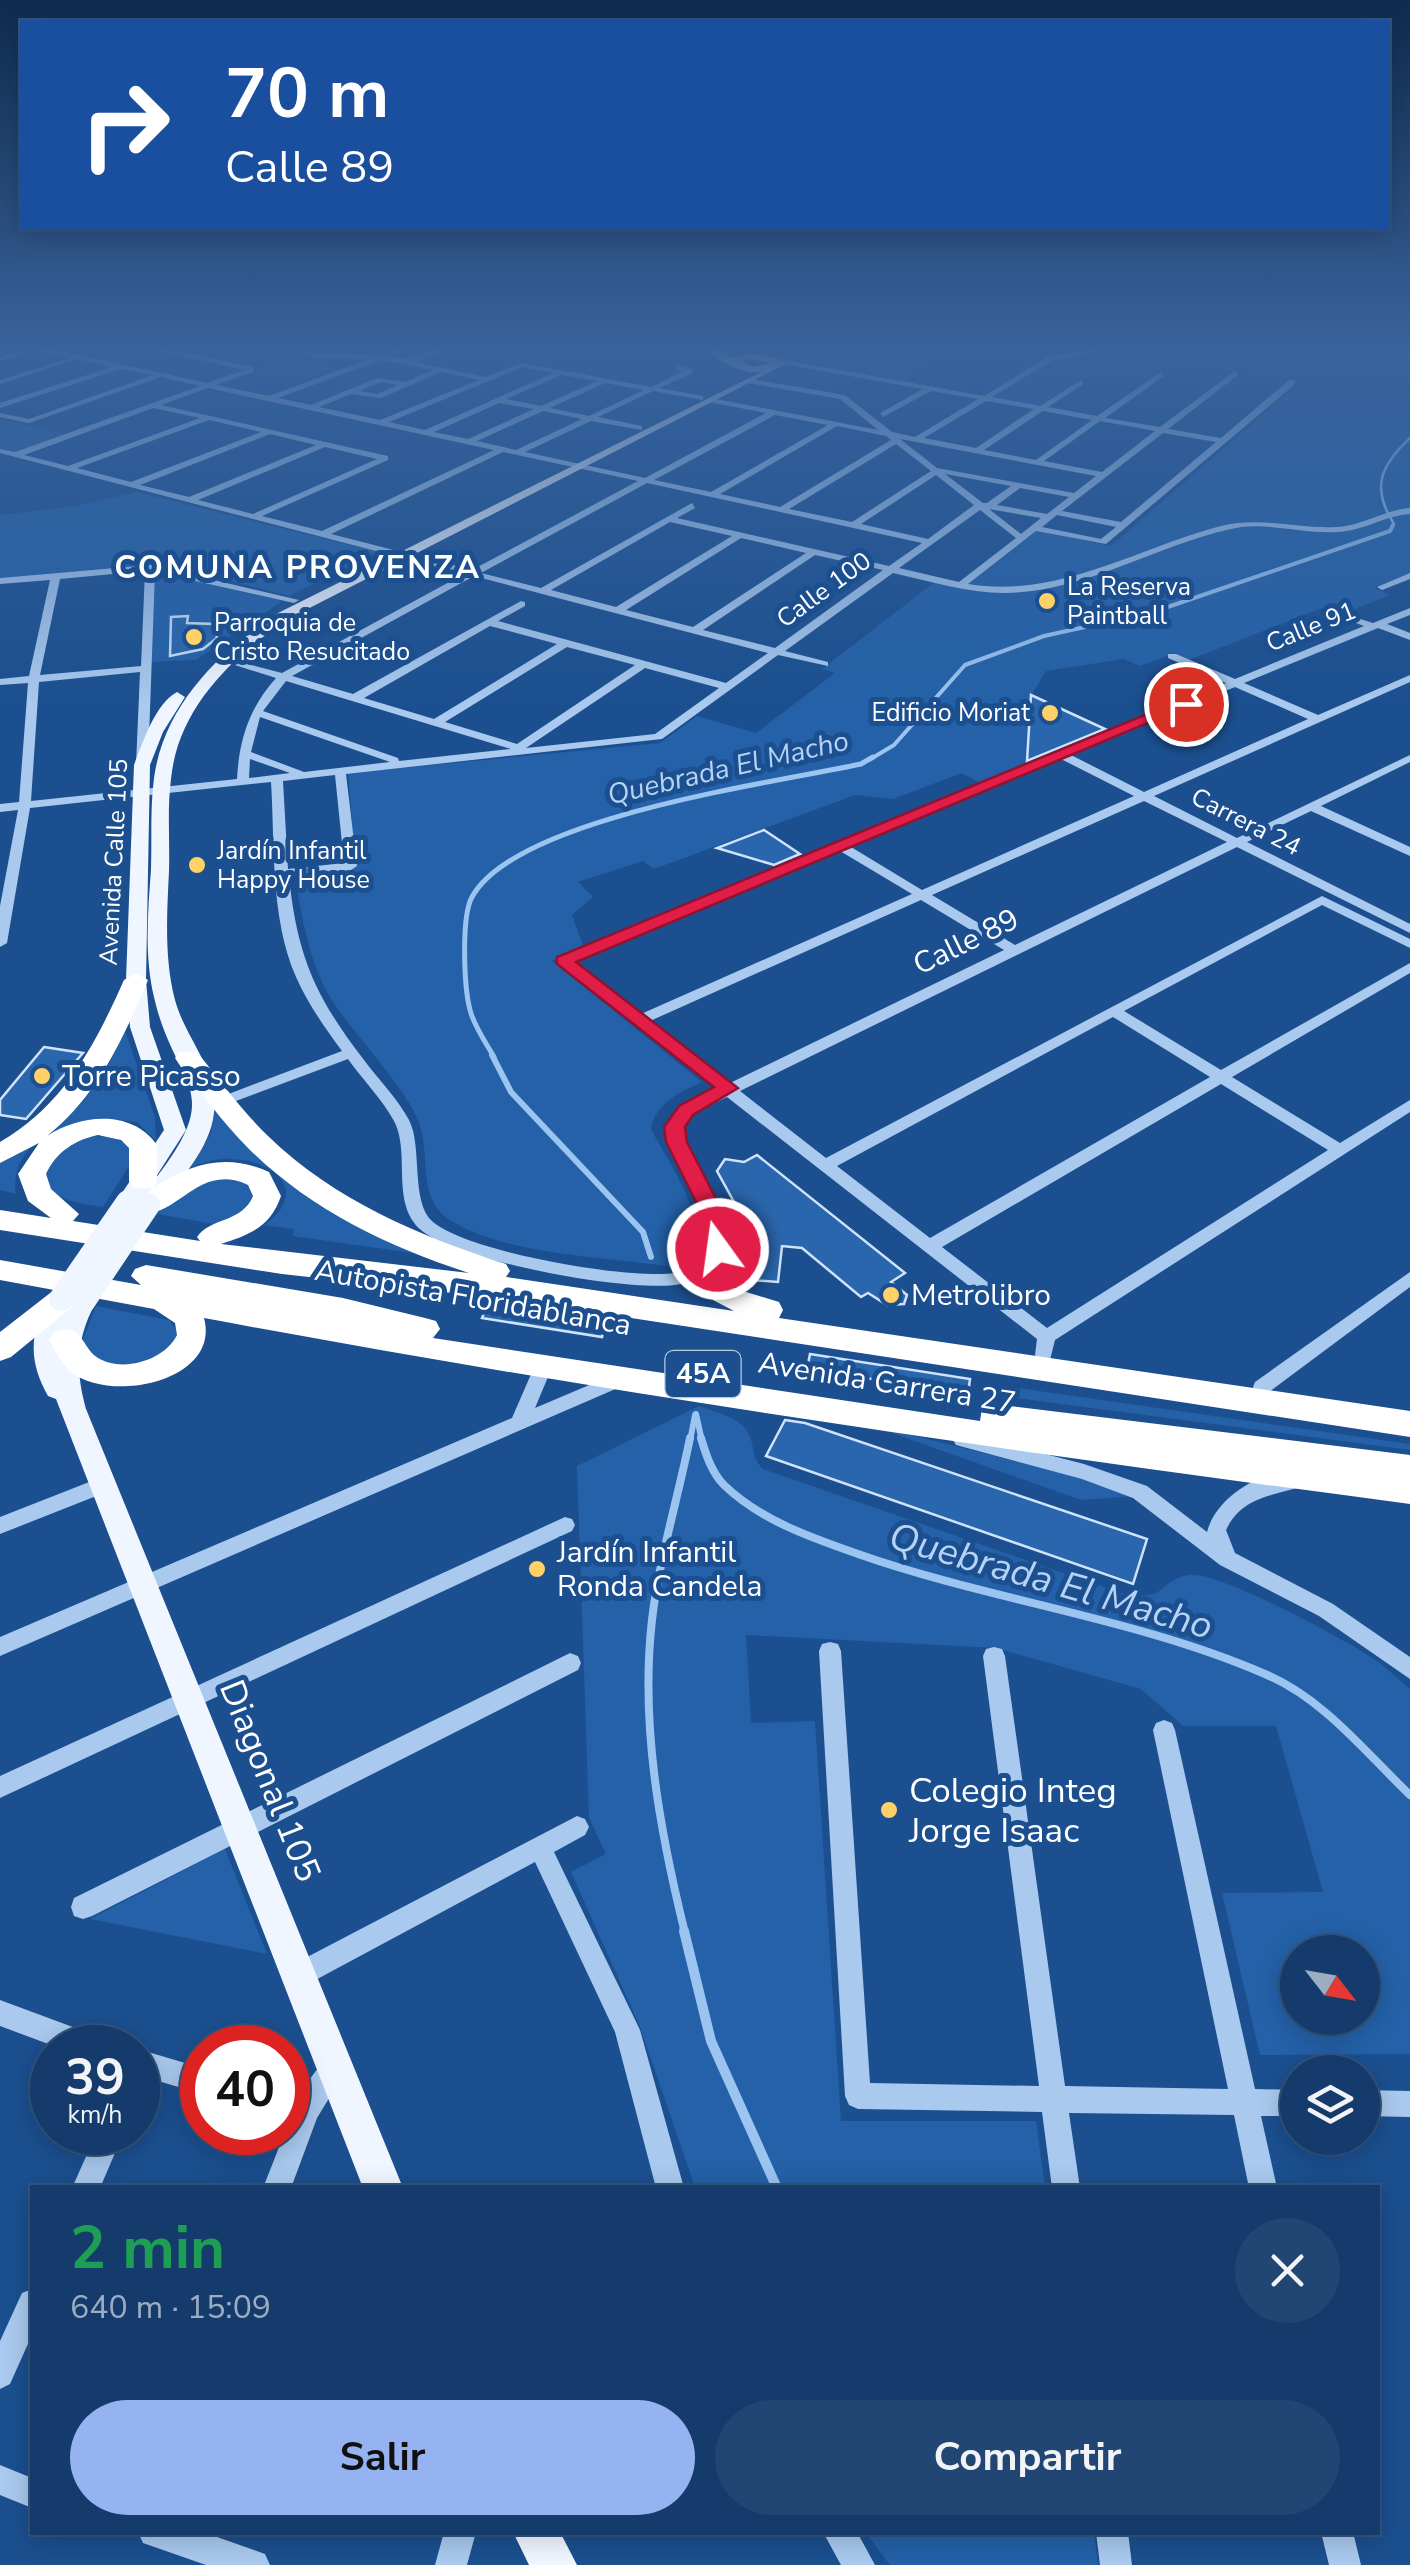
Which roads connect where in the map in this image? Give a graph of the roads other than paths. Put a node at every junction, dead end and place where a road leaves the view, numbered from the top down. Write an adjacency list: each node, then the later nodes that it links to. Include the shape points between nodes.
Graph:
1 (54, 466): 16 (street)
2 (77, 466): 16 (street)
3 (180, 466): 20 (street)
4 (272, 466): 24 (street)
5 (369, 466): 29 (street)
6 (468, 466): 35 (street)
7 (571, 466): 39 (main road, Avenida Calle 105)
8 (582, 466): 19 (street)
9 (674, 466): 19 (street)
10 (762, 466): 22 (street)
11 (849, 466): 27 (street)
12 (929, 466): 17 (street)
13 (1056, 466): 18 (street)
14 (1115, 466): 18 (street)
15 (1193, 466): 33 (street)
16 (68, 469): 20 (street)
17 (936, 471): 21 (street); 26 (street); 32 (street)
18 (1103, 475): 23 (street)
19 (647, 480): 22 (street); 43 (street)
20 (132, 484): 24 (street)
21 (1019, 484): 23 (street); 26 (street, Calle 100)
22 (712, 494): 27 (street)
23 (1076, 496): 30 (street)
24 (191, 499): 29 (street)
25 (692, 506): 31 (street)
26 (984, 506): 30 (street); 37 (street); 38 (street, Calle 100)
27 (782, 509): 32 (street)
28 (1410, 511): 47 (street, via 1347,529 1232,526 1041,586 1008,591)
29 (257, 515): 35 (street)
30 (1052, 515): 33 (street); 34 (street)
31 (669, 519): 36 (street); 49 (street)
32 (854, 525): 38 (street)
33 (1122, 525): 34 (street, via 1103,542)
34 (1034, 528): 37 (street)
35 (325, 532): 39 (street)
36 (740, 535): 40 (street); 53 (street)
37 (1021, 538): 47 (street)
38 (930, 542): 42 (street, Calle 100)
39 (398, 552): 43 (street); 50 (main road, Avenida Calle 105); 62 (main road, Avenida Calle 105, via 283,616)
40 (813, 552): 42 (street); 57 (street)
41 (150, 568): 44 (street); 50 (street); 65 (street)
42 (891, 570): 47 (street); 60 (street, Calle 100)
43 (474, 572): 49 (street); 66 (street)
44 (56, 575): 46 (street); 67 (street)
45 (1410, 576): 48 (street)
46 (0, 581)
47 (961, 585)
48 (1382, 587)
49 (544, 590): 53 (street)
50 (294, 600): 81 (main road, Avenida Calle 105, via 236,638 194,677 163,718)
51 (521, 604): 55 (street)
52 (1327, 609): 56 (street)
53 (618, 610): 57 (street)
54 (1410, 611): 56 (street, Calle 91)
55 (489, 622): 59 (street); 72 (street)
56 (1375, 625): 58 (street); 70 (street, Calle 91)
57 (695, 630): 60 (street)
58 (1410, 637)
59 (566, 643): 63 (street); 75 (street)
60 (777, 652): 64 (street); 71 (street, Calle 100)
61 (1172, 656): 70 (street)
62 (229, 660): 66 (street); 86 (main road, Avenida Calle 105, via 179,723)
63 (644, 664): 71 (street); 76 (street)
64 (824, 664)
65 (143, 668): 67 (street); 81 (street)
66 (284, 676): 72 (street); 73 (street)
67 (34, 678): 69 (street); 88 (street)
68 (1410, 678): 74 (street)
69 (0, 682)
70 (1235, 683): 74 (street); 78 (street, Calle 91)
71 (728, 687): 76 (street, Calle 100, via 658,738)
72 (355, 698): 75 (street)
73 (258, 713): 77 (street); 80 (street)
74 (1318, 719): 87 (street)
75 (436, 723): 76 (street)
76 (522, 750): 80 (street)
77 (244, 753): 83 (street); 85 (street)
78 (1062, 755): 87 (street, Carrera 24); 92 (street, Calle 91)
79 (1410, 758): 89 (street, Calle 89)
80 (402, 763): 82 (street)
81 (142, 765): 86 (main road, Avenida Calle 105)
82 (340, 770): 83 (street); 94 (street, via 351,866)
83 (303, 774): 84 (street)
84 (277, 776): 85 (street); 94 (street)
85 (243, 780): 86 (street)
86 (152, 790): 88 (street); 101 (main road, Avenida Calle 105); 105 (main road, Avenida Calle 105, via 160,965 168,1010)
87 (1144, 796): 91 (street, Carrera 24); 95 (street)
88 (25, 804): 90 (street); 97 (street)
89 (1312, 806): 91 (street, Calle 89); 93 (street)
90 (0, 808)
91 (1235, 842): 96 (street, Carrera 24); 99 (street, Calle 89)
92 (842, 846): 95 (street); 103 (street, Calle 91, via 563,960)
93 (1410, 852)
94 (285, 874): 104 (street, via 300,972)
95 (922, 894): 99 (street); 103 (street)
96 (1410, 929)
97 (0, 941)
98 (1410, 944): 102 (street, via 1322,900)
99 (1013, 950): 107 (street, Calle 89)
100 (1410, 968): 106 (street)
101 (136, 980): 111 (highway, via 84,1085 48,1124); 113 (main road, Avenida Calle 105, via 140,1027 175,1130)
102 (1113, 1012): 106 (street); 112 (street)
103 (640, 1020): 107 (street)
104 (353, 1052): 108 (street); 118 (street, via 408,1136 416,1210 436,1234 504,1257 652,1280 686,1277)
105 (188, 1058): 108 (highway); 113 (main road, Avenida Calle 105, via 203,1091 203,1115 190,1145)
106 (1221, 1077): 110 (street); 117 (street)
107 (728, 1088): 112 (street); 118 (street, Calle 89, via 686,1110 674,1127 717,1222)
108 (223, 1100): 120 (highway, via 274,1156 334,1199 407,1239)
109 (1410, 1104): 110 (street)
110 (1340, 1150): 127 (street)
111 (0, 1154)
112 (825, 1165): 117 (street)
113 (140, 1196): 114 (highway, via 143,1145 129,1131 99,1127 46,1151 32,1174 38,1194); 116 (highway, via 210,1170 238,1170 259,1179 266,1196 258,1215); 123 (main road, Avenida Calle 105, bridge)
114 (65, 1214): 115 (highway, Avenida Carrera 27 / 45A); 116 (highway, Avenida Carrera 27 / 45A)
115 (2, 1222): 136 (highway, Autopista Floridablanca / 45A, via 282,1264 507,1288); 137 (highway, Autopista Floridablanca / 45A, via 428,1330 938,1411)
116 (212, 1237): 120 (highway, Avenida Carrera 27 / 45A)
117 (928, 1247): 127 (street)
118 (718, 1249): 125 (highway, via 711,1267 717,1286 736,1301)
119 (0, 1270): 123 (highway, Avenida Carrera 27 / 45A)
120 (496, 1271): 125 (highway, Avenida Carrera 27 / 45A)
121 (1410, 1278): 131 (street)
122 (0, 1284): 123 (highway)
123 (66, 1294): 124 (highway, Avenida Carrera 27 / 45A); 126 (main road, Diagonal 105); 128 (highway); 133 (main road, Diagonal 105, via 44,1334 43,1352)
124 (162, 1300): 126 (highway, via 184,1312 192,1335 176,1358 144,1375 97,1373); 129 (highway, Avenida Carrera 27 / 45A)
125 (768, 1310): 127 (highway, Avenida Carrera 27 / 45A)
126 (65, 1340): 133 (main road, Diagonal 105, via 62,1366)
127 (1045, 1346): 131 (highway, Avenida Carrera 27 / 45A)
128 (0, 1350)
129 (544, 1365): 130 (highway, Avenida Carrera 27 / 45A); 135 (street)
130 (625, 1377): 134 (highway, Avenida Carrera 27 / 45A); 135 (street)
131 (1262, 1387): 132 (highway, Avenida Carrera 27 / 45A)
132 (1410, 1404)
133 (72, 1409): 139 (main road, Diagonal 105)
134 (876, 1417): 138 (highway, Avenida Carrera 27 / 45A); 143 (street, via 1130,1488)
135 (519, 1423): 144 (street)
136 (1410, 1424)
137 (1410, 1468)
138 (1322, 1478): 140 (highway, Avenida Carrera 27 / 45A); 143 (street, via 1264,1487 1224,1511 1217,1540)
139 (102, 1485): 142 (street); 144 (main road, Diagonal 105)
140 (1410, 1490)
141 (566, 1525): 150 (street)
142 (0, 1526)
143 (1240, 1567): 149 (street, via 1326,1610)
144 (142, 1585): 145 (street); 150 (main road, Diagonal 105)
145 (0, 1647)
146 (830, 1651): 162 (street, via 858,2096)
147 (994, 1656): 162 (street)
148 (570, 1664): 154 (street)
149 (1410, 1668)
150 (188, 1700): 152 (street); 154 (main road, Diagonal 105)
151 (1164, 1730): 163 (street)
152 (0, 1787)
153 (577, 1827): 155 (street)
154 (240, 1828): 156 (street); 157 (main road, Diagonal 105)
155 (540, 1846): 157 (street); 172 (street, via 627,2030)
156 (83, 1906)
157 (298, 1976): 160 (main road, Diagonal 105)
158 (0, 2013): 159 (street)
159 (33, 2025)
160 (335, 2066): 161 (street); 171 (main road, Diagonal 105)
161 (310, 2093)
162 (1054, 2099): 163 (street); 173 (street)
163 (1244, 2102): 164 (street); 174 (street)
164 (1280, 2102)
165 (1380, 2103): 166 (street)
166 (1410, 2104)
167 (101, 2155): 169 (street)
168 (285, 2155): 170 (street)
169 (87, 2185)
170 (278, 2185)
171 (381, 2185)
172 (669, 2185)
173 (1066, 2185)
174 (1262, 2185)
175 (30, 2307): 176 (street)
176 (0, 2374)
177 (0, 2480): 178 (street)
178 (30, 2492)
179 (163, 2535): 185 (street)
180 (459, 2535): 186 (street)
181 (537, 2535): 187 (main road)
182 (841, 2535): 188 (street)
183 (1112, 2535): 189 (street)
184 (1339, 2535): 190 (street)
185 (254, 2565)
186 (451, 2565)
187 (554, 2565)
188 (860, 2565)
189 (1116, 2565)
190 (1344, 2565)

